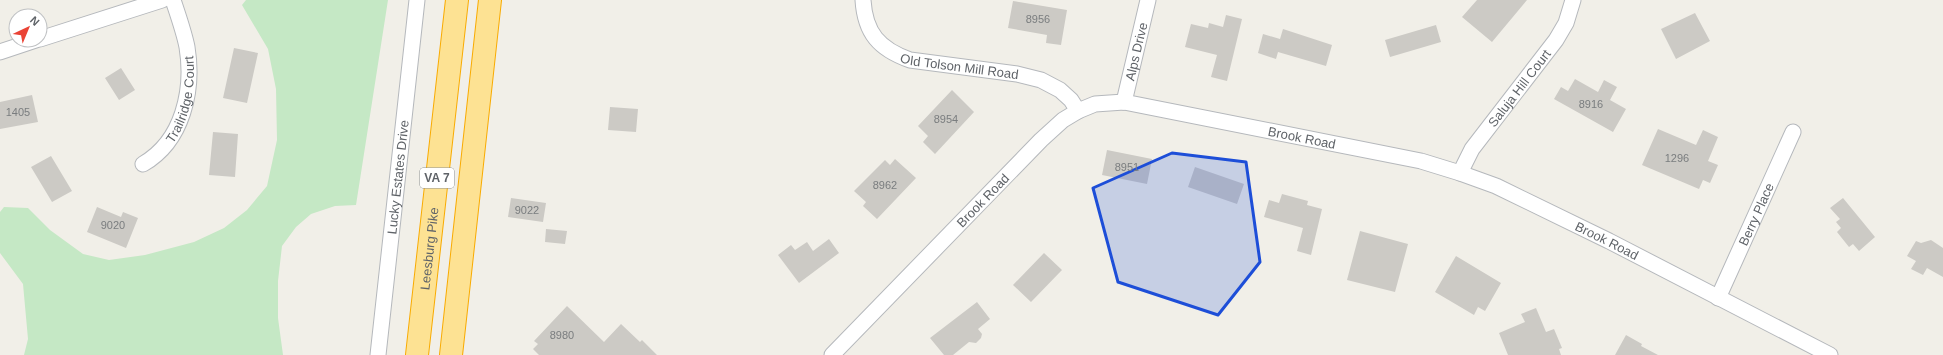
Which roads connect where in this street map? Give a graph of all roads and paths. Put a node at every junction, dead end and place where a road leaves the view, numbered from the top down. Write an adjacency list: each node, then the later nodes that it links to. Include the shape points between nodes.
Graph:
1 (162, 0): 9 (street)
2 (173, 0): 15 (street, Trailridge Court, via 187,46 190,67 189,89 172,137 160,151)
3 (417, 0): 18 (street, Lucky Estates Drive)
4 (457, 0): 19 (highway, Leesburg Pike / VA 7)
5 (490, 0): 20 (highway, VA 7)
6 (863, 0): 13 (street, Old Tolson Mill Road, via 866,23 872,35 882,46 896,55 910,60 1017,74 1040,80 1060,90)
7 (1148, 0): 12 (street, Alps Drive)
8 (1573, 0): 16 (street, Saluja Hill Court, via 1566,23 1556,40 1472,149)
9 (48, 36)
10 (12, 48): 11 (street)
11 (0, 52)
12 (1124, 102): 13 (street, Brook Road, via 1095,104); 16 (street, Brook Road, via 1402,157)
13 (1078, 111): 21 (street, Brook Road, via 1063,120 1041,140)
14 (1793, 132): 17 (street, Berry Place)
15 (143, 164)
16 (1460, 173): 17 (street, Brook Road, via 1496,186)
17 (1718, 298): 22 (street, Brook Road)
18 (378, 355)
19 (417, 355)
20 (451, 355)
21 (832, 355)
22 (1830, 355)

